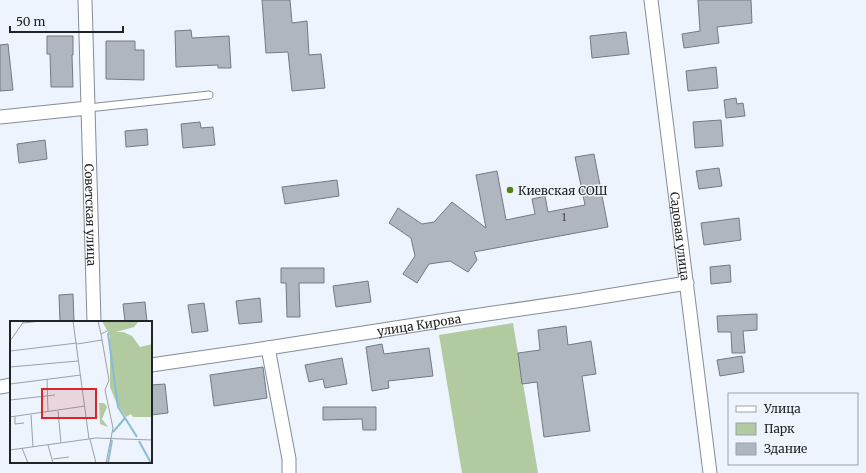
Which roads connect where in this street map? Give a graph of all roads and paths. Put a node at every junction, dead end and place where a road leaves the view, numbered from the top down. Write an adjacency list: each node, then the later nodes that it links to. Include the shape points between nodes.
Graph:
1 (86, 0): 4 (street, Советская улица)
2 (651, 0): 6 (street, Садовая улица)
3 (209, 95): 4 (lane)
4 (88, 108): 5 (street); 7 (street, Советская улица)
5 (0, 117)
6 (687, 283): 8 (street, улица Кирова); 13 (street, Садовая улица)
7 (94, 321)
8 (268, 348): 9 (street, улица Кирова); 12 (street, via 289,459)
9 (152, 365)
10 (10, 385): 11 (street)
11 (0, 387)
12 (289, 473)
13 (710, 473)

